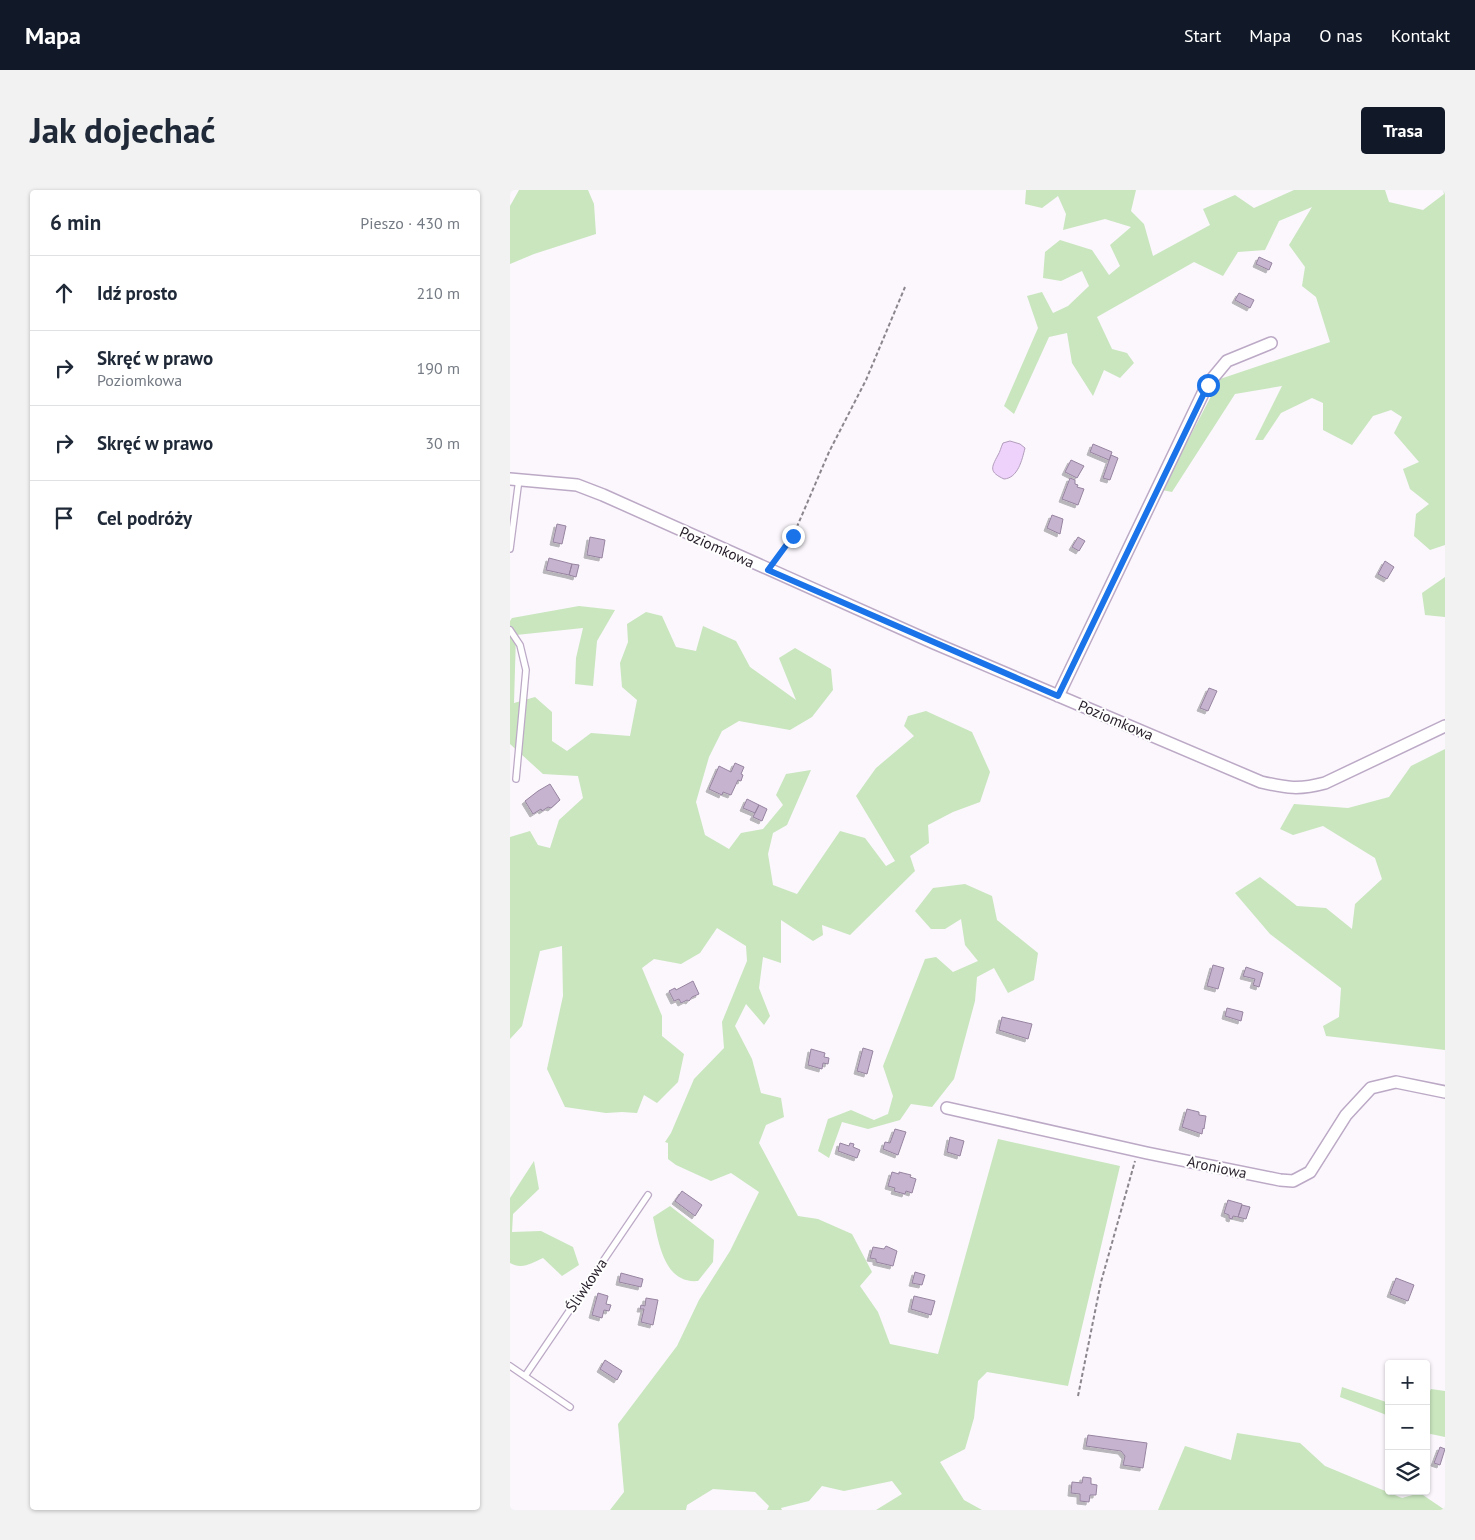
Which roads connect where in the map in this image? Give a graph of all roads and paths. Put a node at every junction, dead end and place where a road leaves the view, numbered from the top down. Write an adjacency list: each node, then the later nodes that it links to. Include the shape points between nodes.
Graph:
1 (904, 287): 5 (path, via 866,380 829,452 793,536)
2 (1271, 344): 7 (street, via 1227,361 1208,385)
3 (514, 479): 4 (lane); 5 (street, Poziomkowa, via 577,485)
4 (510, 549)
5 (768, 570): 7 (street, Poziomkowa)
6 (510, 630): 9 (lane, via 520,645 526,670)
7 (1058, 696): 8 (street, Poziomkowa, via 1261,782 1286,787 1306,788 1325,783)
8 (1445, 726)
9 (516, 779)
10 (1445, 1092): 12 (street, Aroniowa, via 1396,1082 1371,1088 1346,1115 1310,1172 1293,1181)
11 (947, 1108): 12 (street, Aroniowa)
12 (1138, 1151): 16 (path, via 1101,1282)
13 (648, 1195): 15 (lane, Śliwkowa)
14 (510, 1366): 15 (lane)
15 (525, 1376): 17 (lane)
16 (1078, 1396)
17 (570, 1407)

